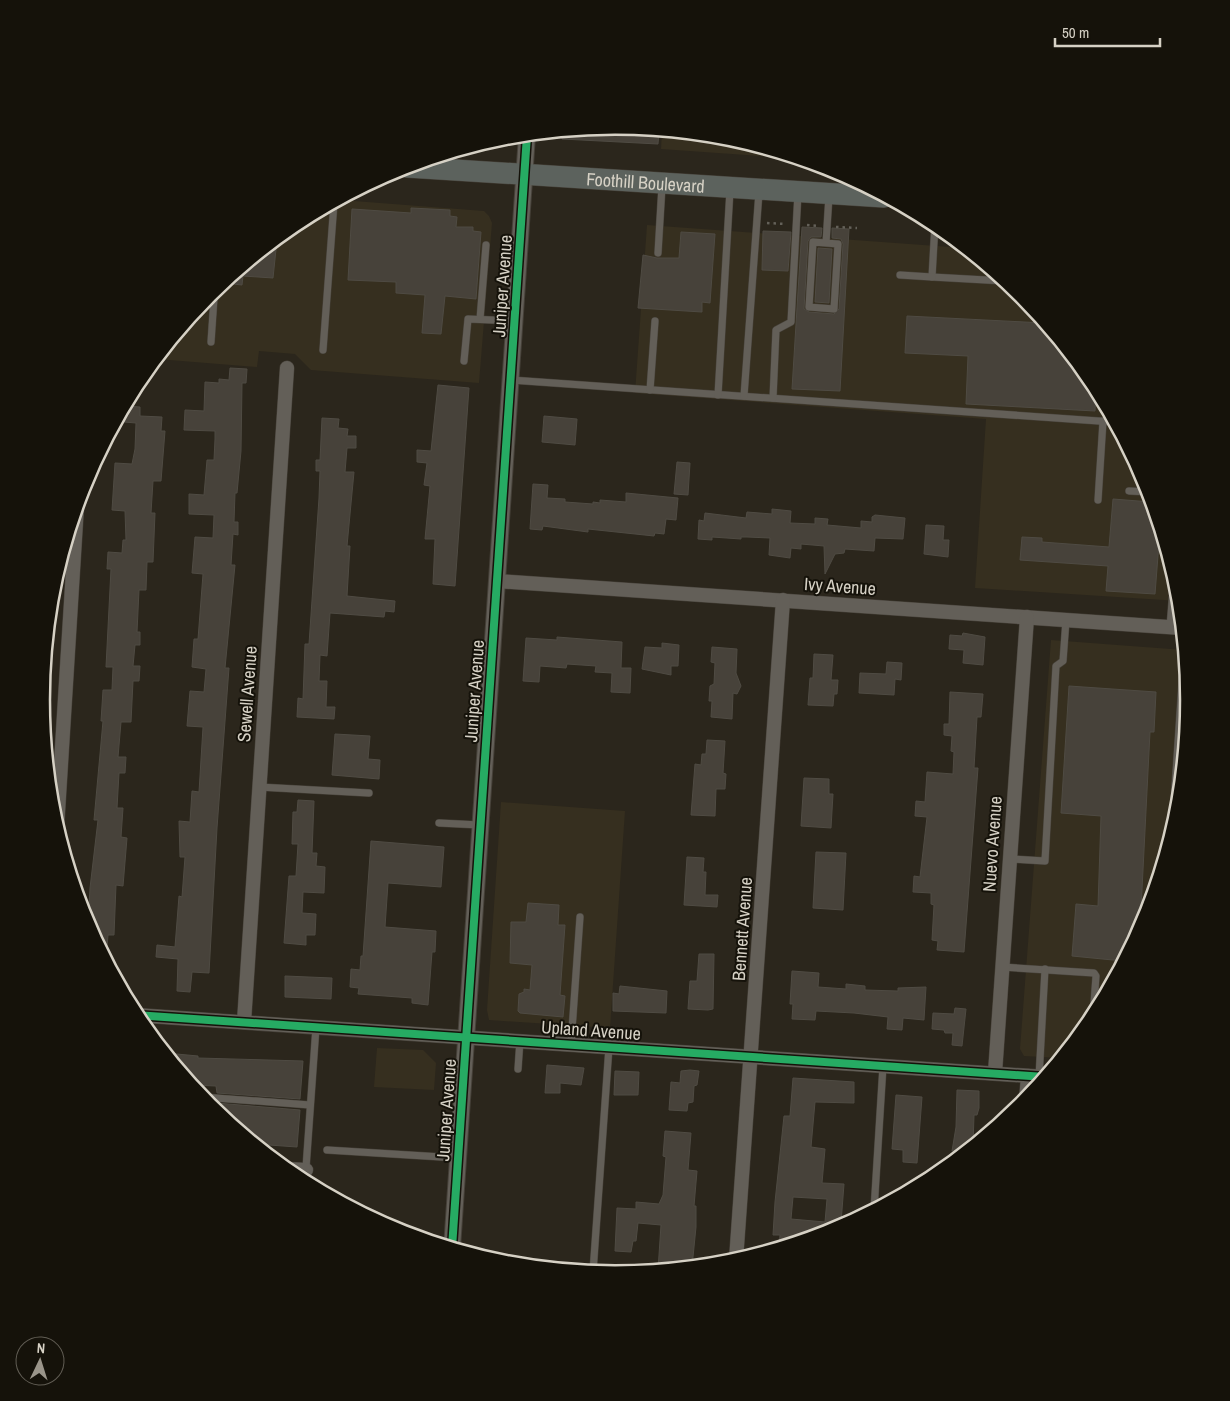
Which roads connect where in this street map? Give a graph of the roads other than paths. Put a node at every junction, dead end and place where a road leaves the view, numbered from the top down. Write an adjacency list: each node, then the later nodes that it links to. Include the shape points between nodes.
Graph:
1 (526, 142): 3 (street, Juniper Avenue)
2 (425, 168): 3 (main road, Foothill Boulevard)
3 (524, 176): 4 (main road, Foothill Boulevard); 20 (street, Juniper Avenue)
4 (662, 183): 5 (main road, Foothill Boulevard); 14 (lane)
5 (731, 187): 6 (main road, Foothill Boulevard); 28 (lane)
6 (759, 189): 7 (main road, Foothill Boulevard); 29 (lane)
7 (798, 192): 8 (main road, Foothill Boulevard); 30 (lane, via 791,322 776,330)
8 (829, 193): 9 (main road, Foothill Boulevard); 12 (lane)
9 (869, 196)
10 (333, 211): 23 (lane)
11 (934, 235): 16 (lane)
12 (826, 243): 12 (lane, via 838,244 834,308 809,307 813,242)
13 (486, 245): 19 (lane)
14 (658, 252)
15 (900, 275): 16 (lane)
16 (932, 277): 17 (lane)
17 (993, 280)
18 (214, 302): 22 (lane)
19 (480, 320): 20 (lane); 24 (lane, via 468,319)
20 (514, 321): 26 (street, Juniper Avenue)
21 (655, 321): 27 (lane)
22 (211, 342)
23 (322, 350)
24 (464, 361)
25 (287, 368): 43 (street, Sewell Avenue)
26 (510, 380): 27 (lane); 36 (street, Juniper Avenue)
27 (650, 390): 28 (lane)
28 (718, 395): 29 (lane)
29 (744, 396): 30 (lane)
30 (773, 398): 31 (lane)
31 (1103, 421): 34 (lane)
32 (1129, 491): 33 (lane)
33 (1140, 492)
34 (1098, 500)
35 (75, 534): 45 (street)
36 (497, 581): 37 (street, Ivy Avenue); 47 (street, Juniper Avenue)
37 (783, 600): 38 (street, Ivy Avenue); 60 (street, Bennett Avenue)
38 (1027, 617): 39 (street, Ivy Avenue); 48 (street, Nuevo Avenue)
39 (1066, 620): 40 (street, Ivy Avenue); 48 (lane, via 1063,661 1056,666 1045,861)
40 (1175, 627)
41 (1179, 722): 42 (lane)
42 (1177, 752)
43 (259, 787): 44 (lane); 54 (street, Sewell Avenue)
44 (369, 793)
45 (59, 798)
46 (439, 822): 47 (lane)
47 (480, 825): 56 (street, Juniper Avenue)
48 (1010, 859): 50 (street, Nuevo Avenue)
49 (580, 917): 58 (lane)
50 (1002, 967): 51 (lane); 63 (street, Nuevo Avenue)
51 (1045, 969): 52 (lane, via 1095,974); 64 (lane)
52 (1094, 1000)
53 (146, 1016): 54 (street, Upland Avenue)
54 (244, 1022): 55 (street, Upland Avenue)
55 (316, 1026): 56 (street, Upland Avenue); 66 (lane)
56 (466, 1036): 57 (street, Upland Avenue); 68 (street, Juniper Avenue)
57 (520, 1040): 58 (street, Upland Avenue); 62 (lane)
58 (571, 1044): 59 (street, Upland Avenue)
59 (609, 1046): 60 (street, Upland Avenue); 73 (lane)
60 (750, 1056): 61 (street, Upland Avenue); 72 (street, Bennett Avenue)
61 (883, 1066): 63 (street, Upland Avenue); 70 (lane)
62 (518, 1069)
63 (994, 1074): 64 (street, Upland Avenue)
64 (1037, 1076)
65 (213, 1098): 66 (lane)
66 (310, 1104): 69 (lane)
67 (327, 1150): 68 (lane)
68 (458, 1158): 71 (street, Juniper Avenue)
69 (306, 1173)
70 (875, 1202)
71 (452, 1241)
72 (737, 1252)
73 (594, 1265)

